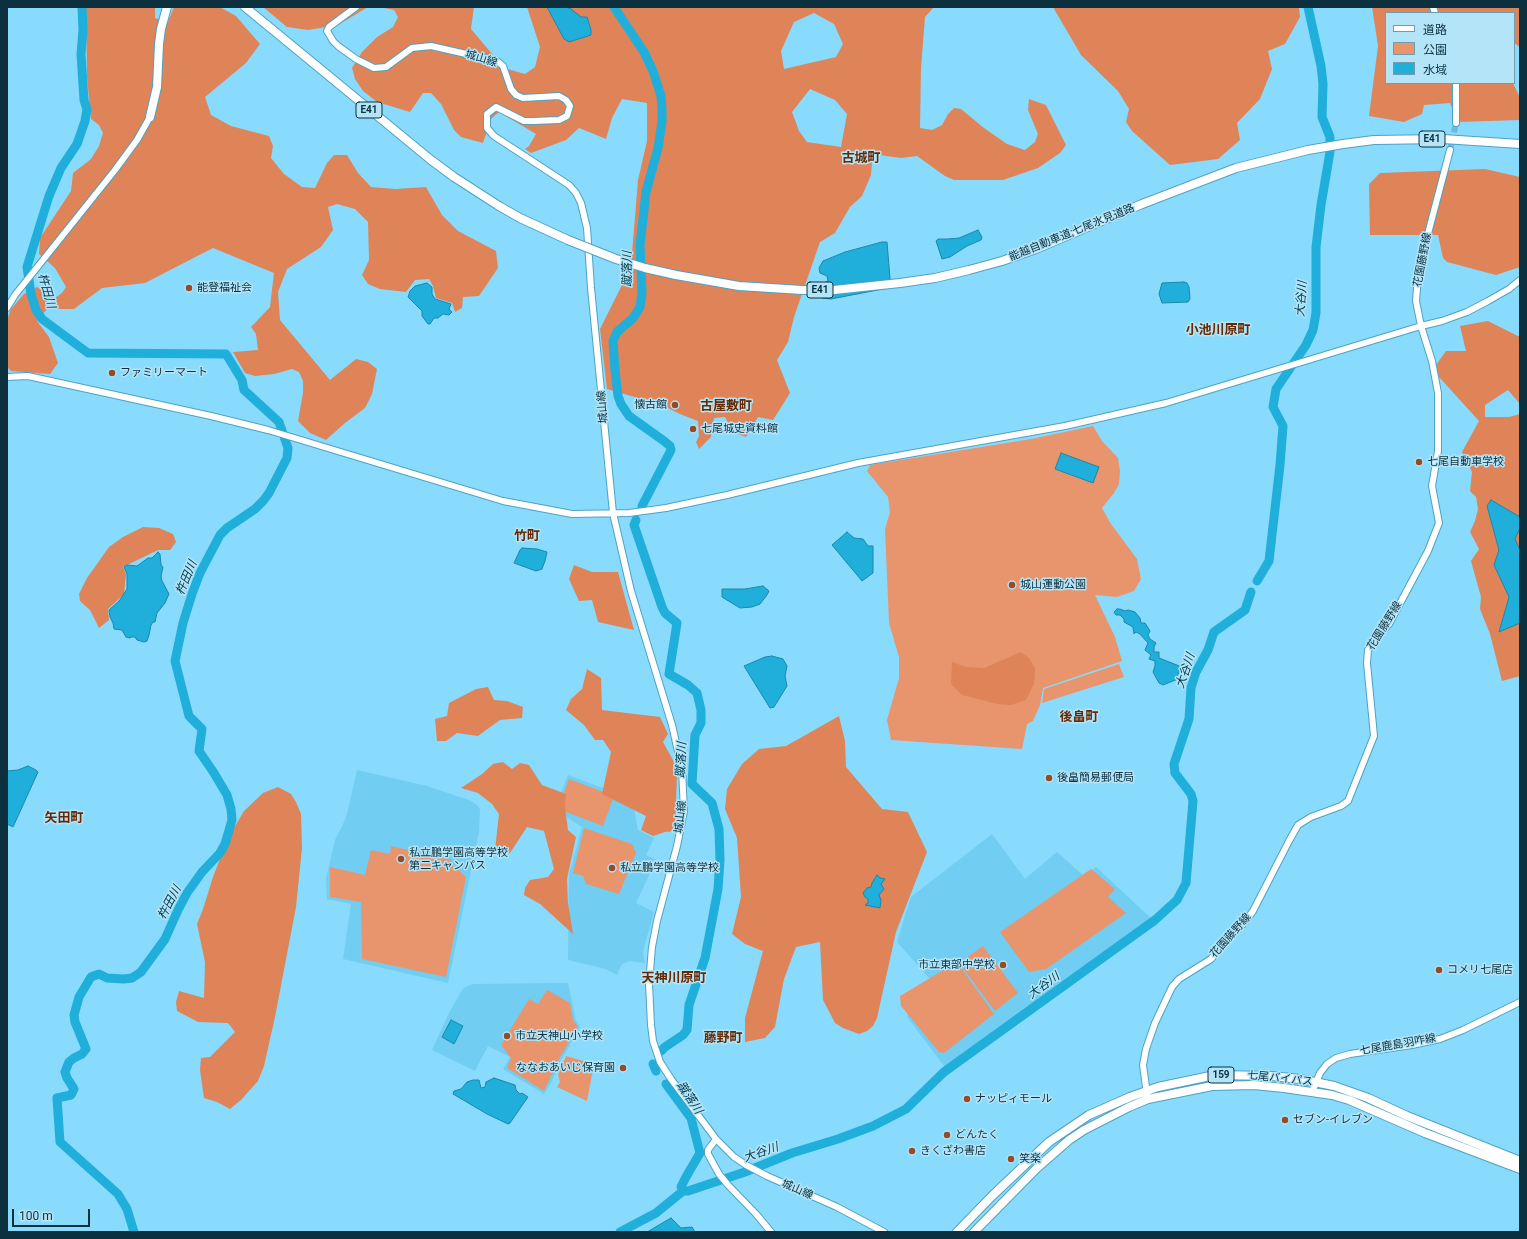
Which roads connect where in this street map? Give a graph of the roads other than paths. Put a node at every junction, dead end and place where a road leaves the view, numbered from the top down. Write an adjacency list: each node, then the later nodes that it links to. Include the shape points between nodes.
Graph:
1 (167, 7): 5 (highway, via 159,44 158,87)
2 (245, 7): 7 (highway, 能越自動車道;七尾氷見道路 / E41, bridge, via 431,160 520,218 616,259 676,275 739,286 802,290 842,289 935,278 969,270 1036,249 1236,168 1308,150 1381,140 1443,139)
3 (356, 7): 13 (main road, 城山線, via 327,31 338,46 374,68 386,66 412,48 431,46 497,61 503,66 511,89 516,95 523,98 560,96 570,106 567,116 559,120 533,121 524,120 496,107 487,114 487,128 494,136 569,185 581,203 587,228)
4 (1456, 84): 6 (main road)
5 (150, 117): 10 (main road, via 116,170)
6 (1456, 123)
7 (1520, 144)
8 (1450, 150): 11 (main road, 花園藤野線, via 1418,276 1416,301)
9 (1520, 280): 11 (main road, via 1509,289 1467,312)
10 (7, 308)
11 (1421, 326): 13 (main road, via 1166,402 1065,426 858,463 666,508); 17 (main road, 花園藤野線, via 1432,361 1438,393 1438,451 1432,486 1439,524 1428,551 1389,624 1368,650 1374,736 1348,801 1311,817 1298,826 1245,922 1211,959 1179,979 1172,987 1146,1048 1143,1065)
12 (7, 377): 13 (main road, via 28,376 268,430 503,501 572,514)
13 (613, 513): 18 (main road, 城山線, via 631,591 672,725 684,788 684,811 677,846 652,947 649,984 653,1041 660,1062)
14 (1520, 1002): 15 (main road, 七尾鹿島羽咋線, via 1440,1039 1336,1058 1327,1064)
15 (1316, 1082): 16 (main road, 七尾鹿島羽咋線); 17 (highway, 七尾バイパス / 159, via 1272,1076 1215,1075 1186,1080); 19 (highway, 七尾バイパス / 159, via 1368,1098)
16 (1312, 1092): 17 (highway, 七尾バイパス / 159, via 1254,1086 1212,1086); 20 (highway, 七尾バイパス / 159, via 1349,1100 1425,1133)
17 (1147, 1095): 23 (highway, 七尾バイパス / 159, via 1130,1097 1089,1115 1049,1142); 24 (highway, 七尾バイパス / 159, via 1069,1140 1037,1168)
18 (716, 1139): 21 (main road, via 708,1154 719,1174); 22 (main road, 城山線, via 734,1157 758,1172 837,1207)
19 (1520, 1161)
20 (1520, 1169)
21 (771, 1232)
22 (884, 1232)
23 (957, 1232)
24 (974, 1232)

